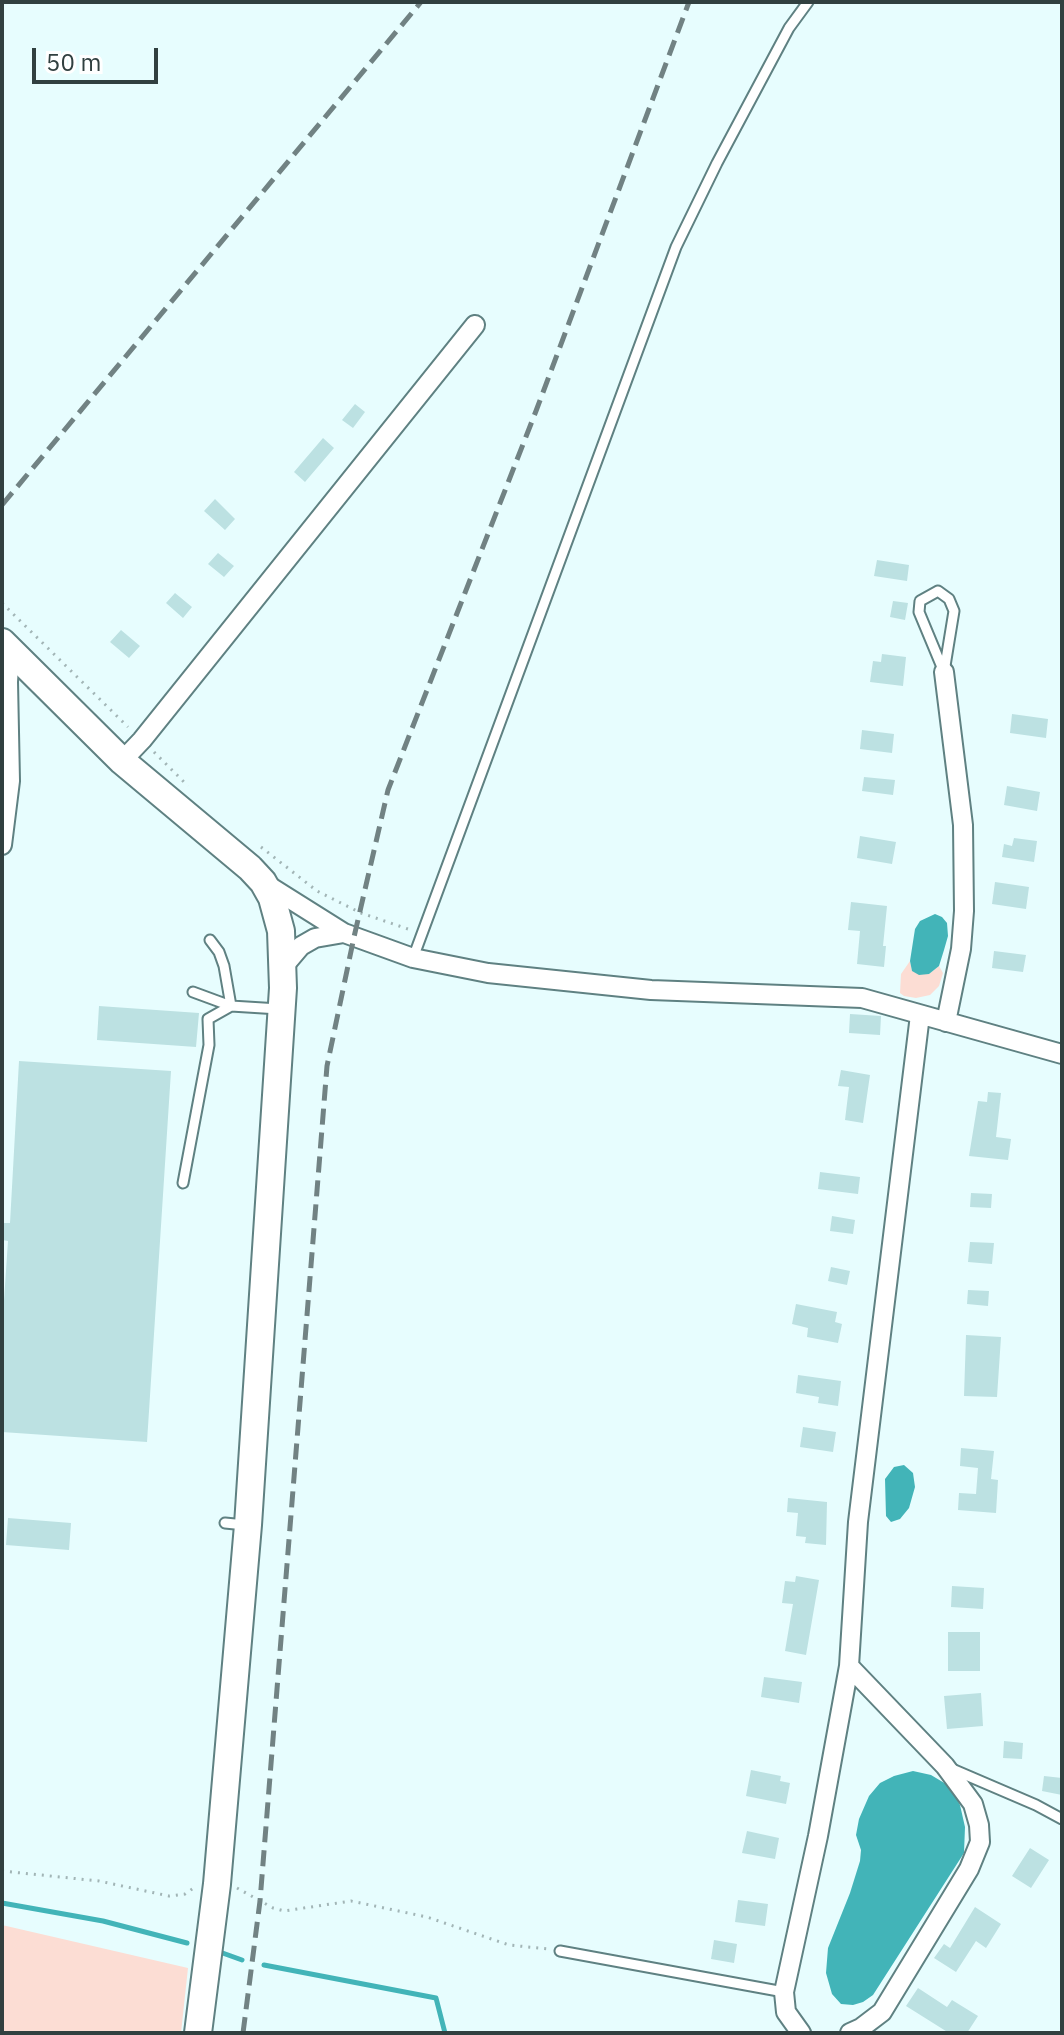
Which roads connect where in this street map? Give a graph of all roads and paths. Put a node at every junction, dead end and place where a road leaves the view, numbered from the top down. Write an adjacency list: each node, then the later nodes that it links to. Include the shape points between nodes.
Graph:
1 (808, 2): 13 (lane, via 767,68 676,247)
2 (475, 325): 6 (street)
3 (2, 603): 6 (path)
4 (6, 646): 7 (street); 10 (street, via 10,781)
5 (944, 672): 5 (lane, via 954,611 938,591 920,601 919,612); 21 (street, via 963,825 964,911)
6 (142, 740): 7 (street); 8 (path)
7 (122, 761): 11 (street)
8 (197, 795)
9 (256, 844): 13 (path, via 317,891)
10 (2, 845)
11 (263, 882): 12 (street); 16 (street, via 279,916)
12 (344, 933): 15 (street); 16 (street, via 315,938)
13 (422, 934): 15 (lane)
14 (210, 940): 18 (lane, via 224,966)
15 (413, 958): 20 (street, via 488,973 651,990 862,998)
16 (284, 966): 19 (street)
17 (193, 992): 18 (lane)
18 (231, 1006): 19 (lane); 23 (lane, via 208,1019 209,1045)
19 (282, 1009): 28 (street, via 236,1524)
20 (920, 1015): 21 (street); 24 (street, via 858,1522)
21 (946, 1022): 22 (street)
22 (1062, 1054)
23 (183, 1183)
24 (849, 1666): 25 (street); 30 (street)
25 (945, 1766): 26 (lane); 33 (street, via 973,1804 980,1842 882,2012)
26 (1062, 1819)
27 (2, 1871): 28 (path, via 99,1881 169,1896 185,1894 203,1882)
28 (217, 1884): 29 (path, via 243,1889 284,1911 351,1901 427,1917 509,1945); 31 (street)
29 (560, 1951): 30 (lane)
30 (784, 1992): 32 (street, via 786,2012)
31 (198, 2033)
32 (801, 2033)
33 (850, 2033)

